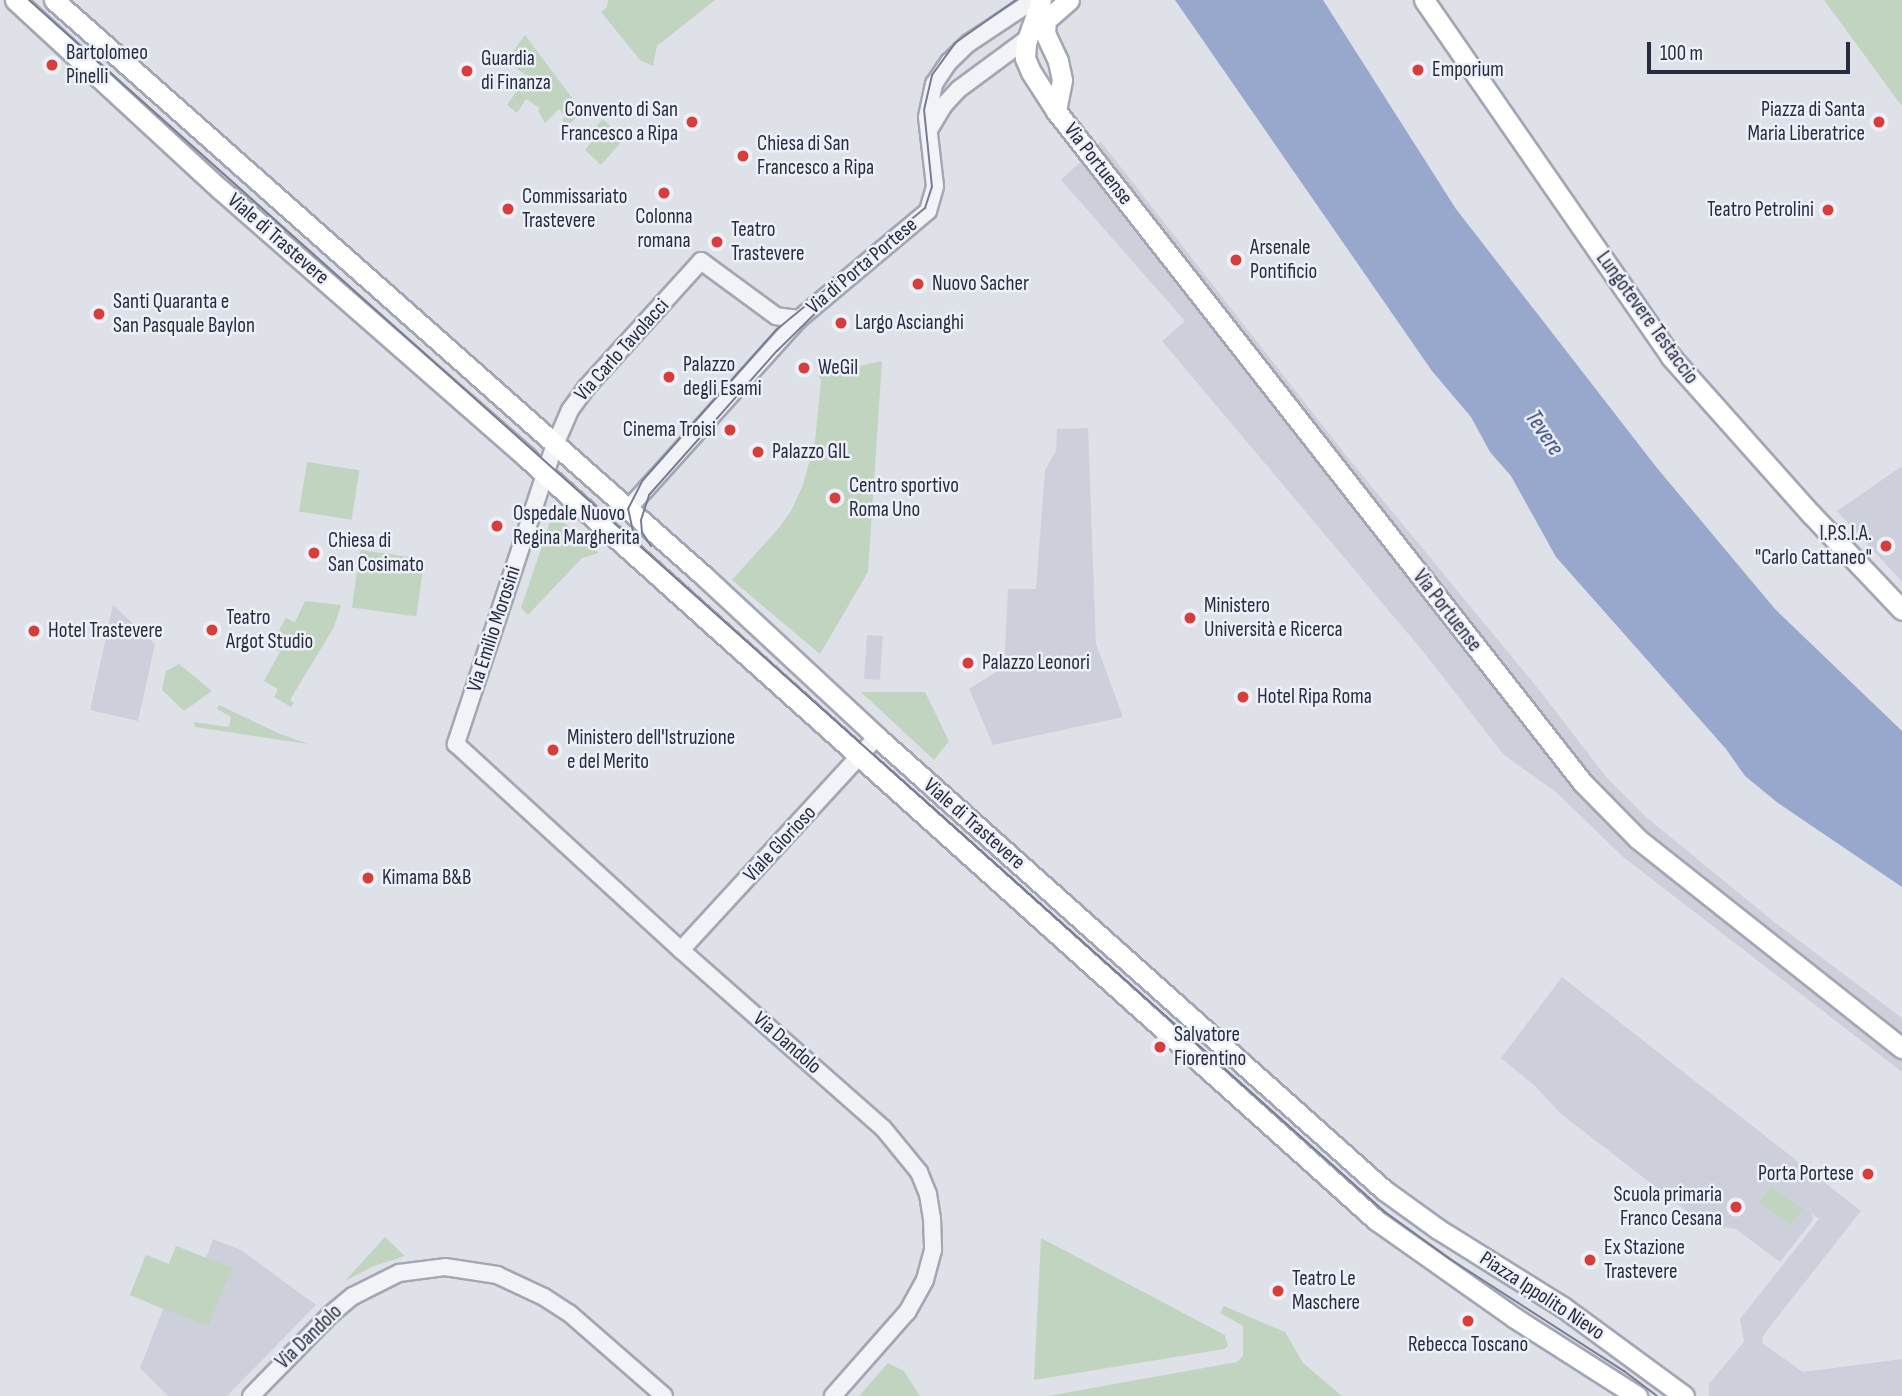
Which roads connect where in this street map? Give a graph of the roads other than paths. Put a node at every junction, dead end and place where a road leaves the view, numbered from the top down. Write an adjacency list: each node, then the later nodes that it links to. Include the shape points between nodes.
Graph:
1 (15, 0): 11 (main road, Viale di Trastevere)
2 (54, 0): 10 (main road, Viale di Trastevere)
3 (1034, 0): 9 (street, Via di Porta Portese, via 974,40 945,66 929,99)
4 (1069, 0): 6 (main road)
5 (1424, 0): 17 (main road, Lungotevere Testaccio, via 1671,357)
6 (1044, 10): 7 (main road); 8 (main road, via 1045,33 1062,80)
7 (1028, 38): 8 (main road, Via Portuense, via 1025,54 1031,72); 9 (street, via 959,89)
8 (1056, 111): 24 (main road, Via Portuense, via 1592,794 1654,852)
9 (927, 132): 12 (street, Via di Porta Portese, via 936,186 928,211)
10 (369, 282): 11 (main road); 13 (main road, Viale di Trastevere)
11 (338, 291): 14 (main road, Viale di Trastevere)
12 (799, 320): 13 (street, Via Carlo Tavolacci, via 776,316 702,261 578,397); 15 (street, Via di Porta Portese)
13 (554, 446): 14 (street); 15 (main road, Viale di Trastevere)
14 (545, 475): 16 (main road, Viale di Trastevere); 19 (street, Via Emilio Morosini)
15 (628, 509): 16 (main road, via 623,523 625,540); 18 (main road, Viale di Trastevere)
16 (636, 557): 20 (main road, Viale di Trastevere)
17 (1902, 610)
18 (877, 737): 20 (street, Viale Glorioso); 21 (main road, Viale di Trastevere)
19 (456, 744): 23 (street, Via Dandolo)
20 (861, 756): 22 (main road, Viale di Trastevere); 23 (street, Viale Glorioso)
21 (994, 842): 22 (main road); 25 (main road, Viale di Trastevere)
22 (991, 873): 26 (main road, Viale di Trastevere)
23 (681, 950): 29 (street, Via Dandolo, via 888,1133 914,1163 926,1188 933,1241 923,1286 890,1333)
24 (1902, 1048)
25 (1396, 1199): 31 (main road, Piazza Ippolito Nievo, via 1563,1307)
26 (1376, 1220): 30 (main road, Piazza Ippolito Nievo, via 1509,1314)
27 (251, 1396): 28 (street, Via Dandolo, via 353,1296 399,1273 445,1267 497,1275 544,1297 569,1313)
28 (664, 1396)
29 (833, 1396)
30 (1637, 1396)
31 (1684, 1396)

